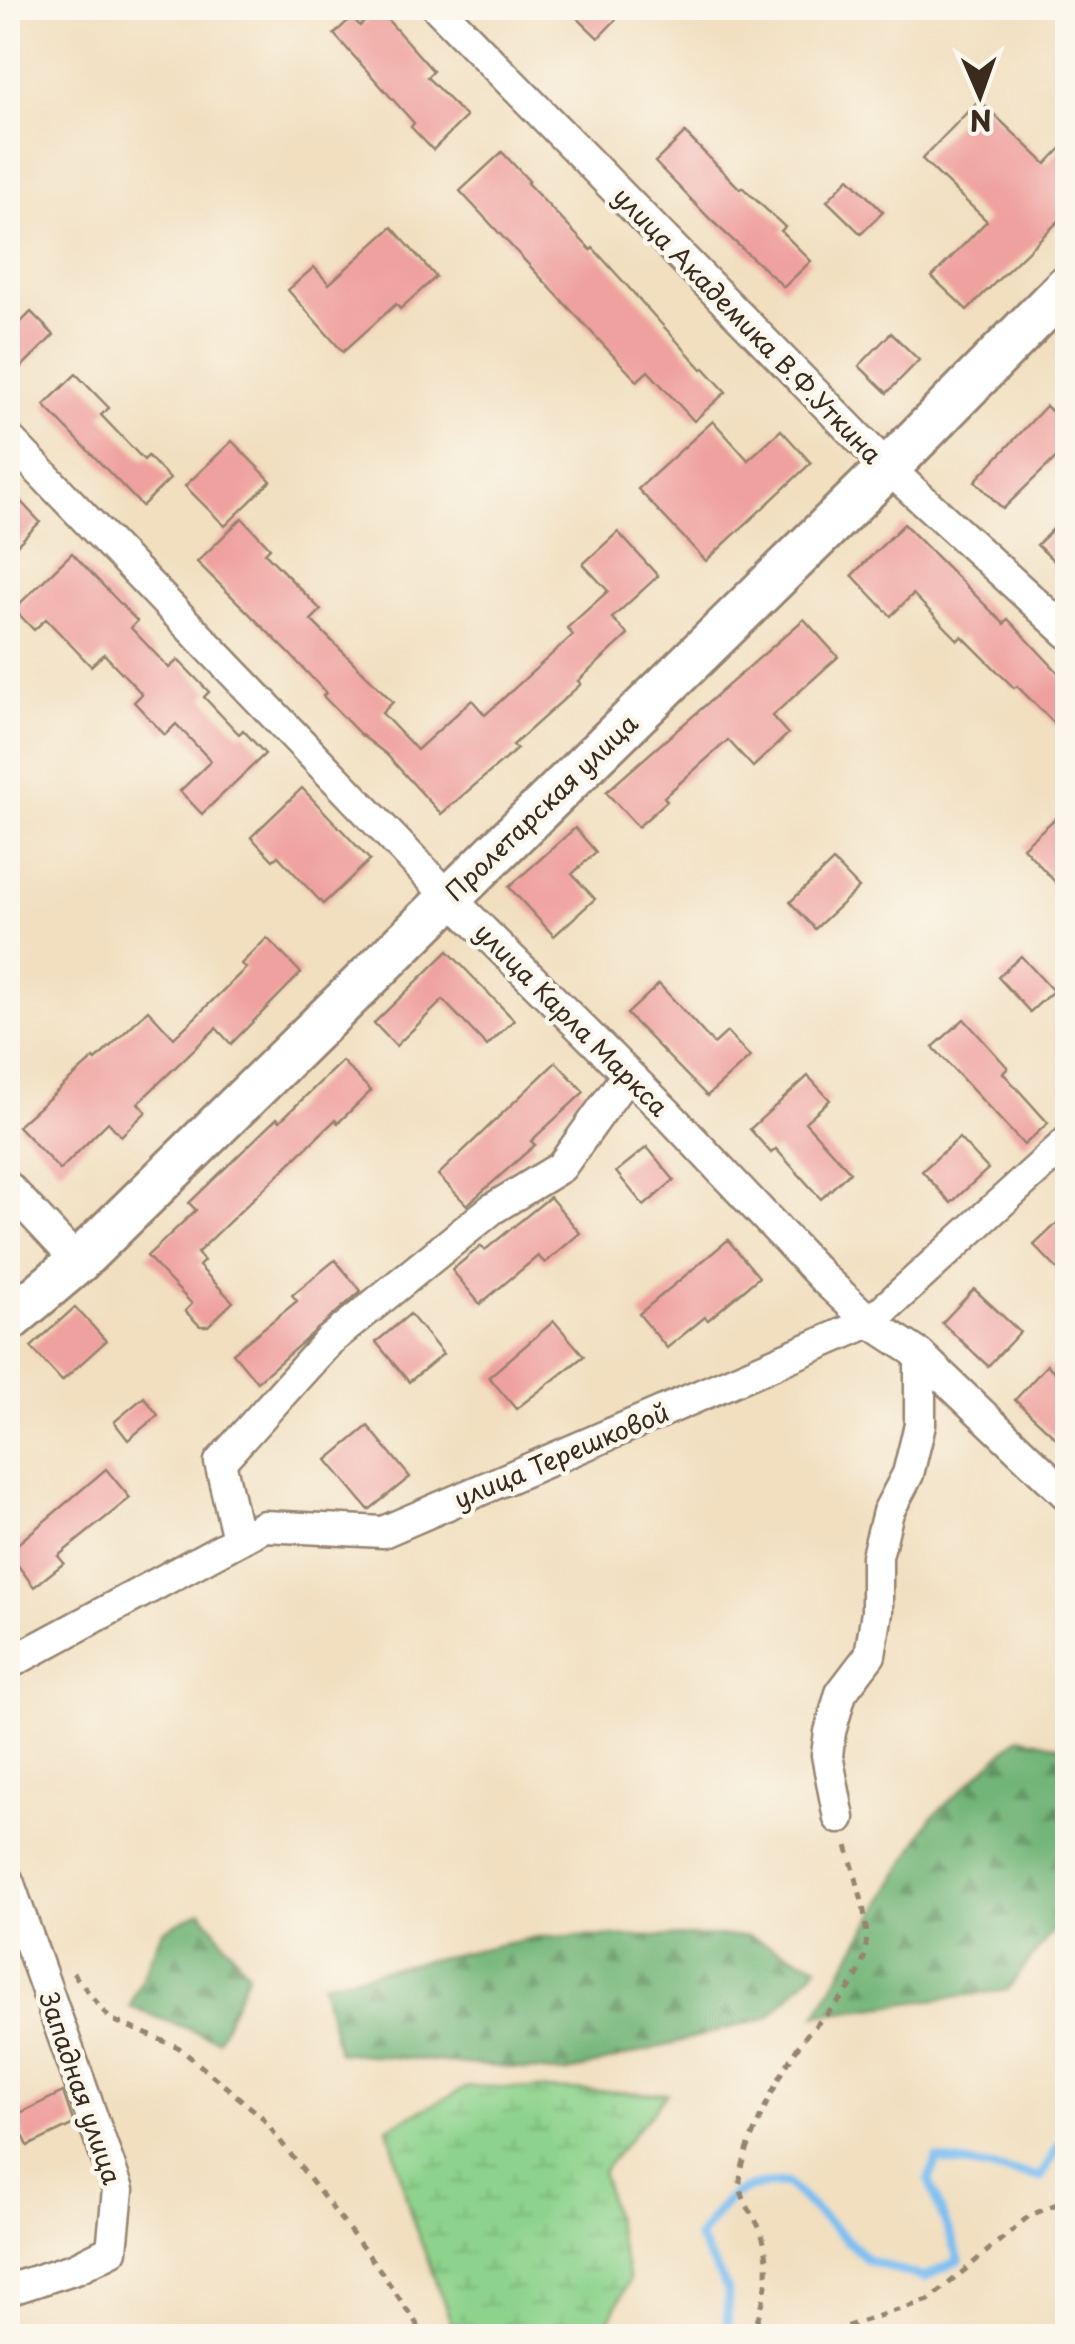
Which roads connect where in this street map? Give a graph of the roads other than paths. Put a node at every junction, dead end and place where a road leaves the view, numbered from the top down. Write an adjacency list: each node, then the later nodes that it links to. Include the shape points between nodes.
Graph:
1 (438, 8): 4 (street, улица Академика В.Ф.Уткина)
2 (1068, 285): 4 (main road, Пролетарская улица)
3 (8, 438): 6 (street, улица Карла Маркса)
4 (888, 468): 5 (street, улица Академика В.Ф.Уткина); 6 (main road, Пролетарская улица)
5 (1068, 633)
6 (449, 897): 7 (street, улица Карла Маркса); 10 (main road, Пролетарская улица)
7 (627, 1075): 12 (street, улица Карла Маркса); 15 (street, via 562,1167 492,1208 329,1341 220,1462)
8 (1068, 1142): 12 (street, улица Терешковой)
9 (8, 1188): 10 (street)
10 (78, 1262): 11 (main road, Пролетарская улица)
11 (8, 1321)
12 (870, 1322): 13 (street, улица Карла Маркса); 15 (street, улица Терешковой, via 383,1532 264,1526)
13 (920, 1355): 14 (street, улица Карла Маркса); 17 (street, via 920,1425 877,1556 870,1655 840,1693 830,1732 827,1755)
14 (1068, 1496)
15 (238, 1539): 16 (street, улица Терешковой)
16 (8, 1664)
17 (839, 1818)
18 (8, 1880): 19 (street, Западная улица, via 118,2190 112,2250)
19 (8, 2290)

